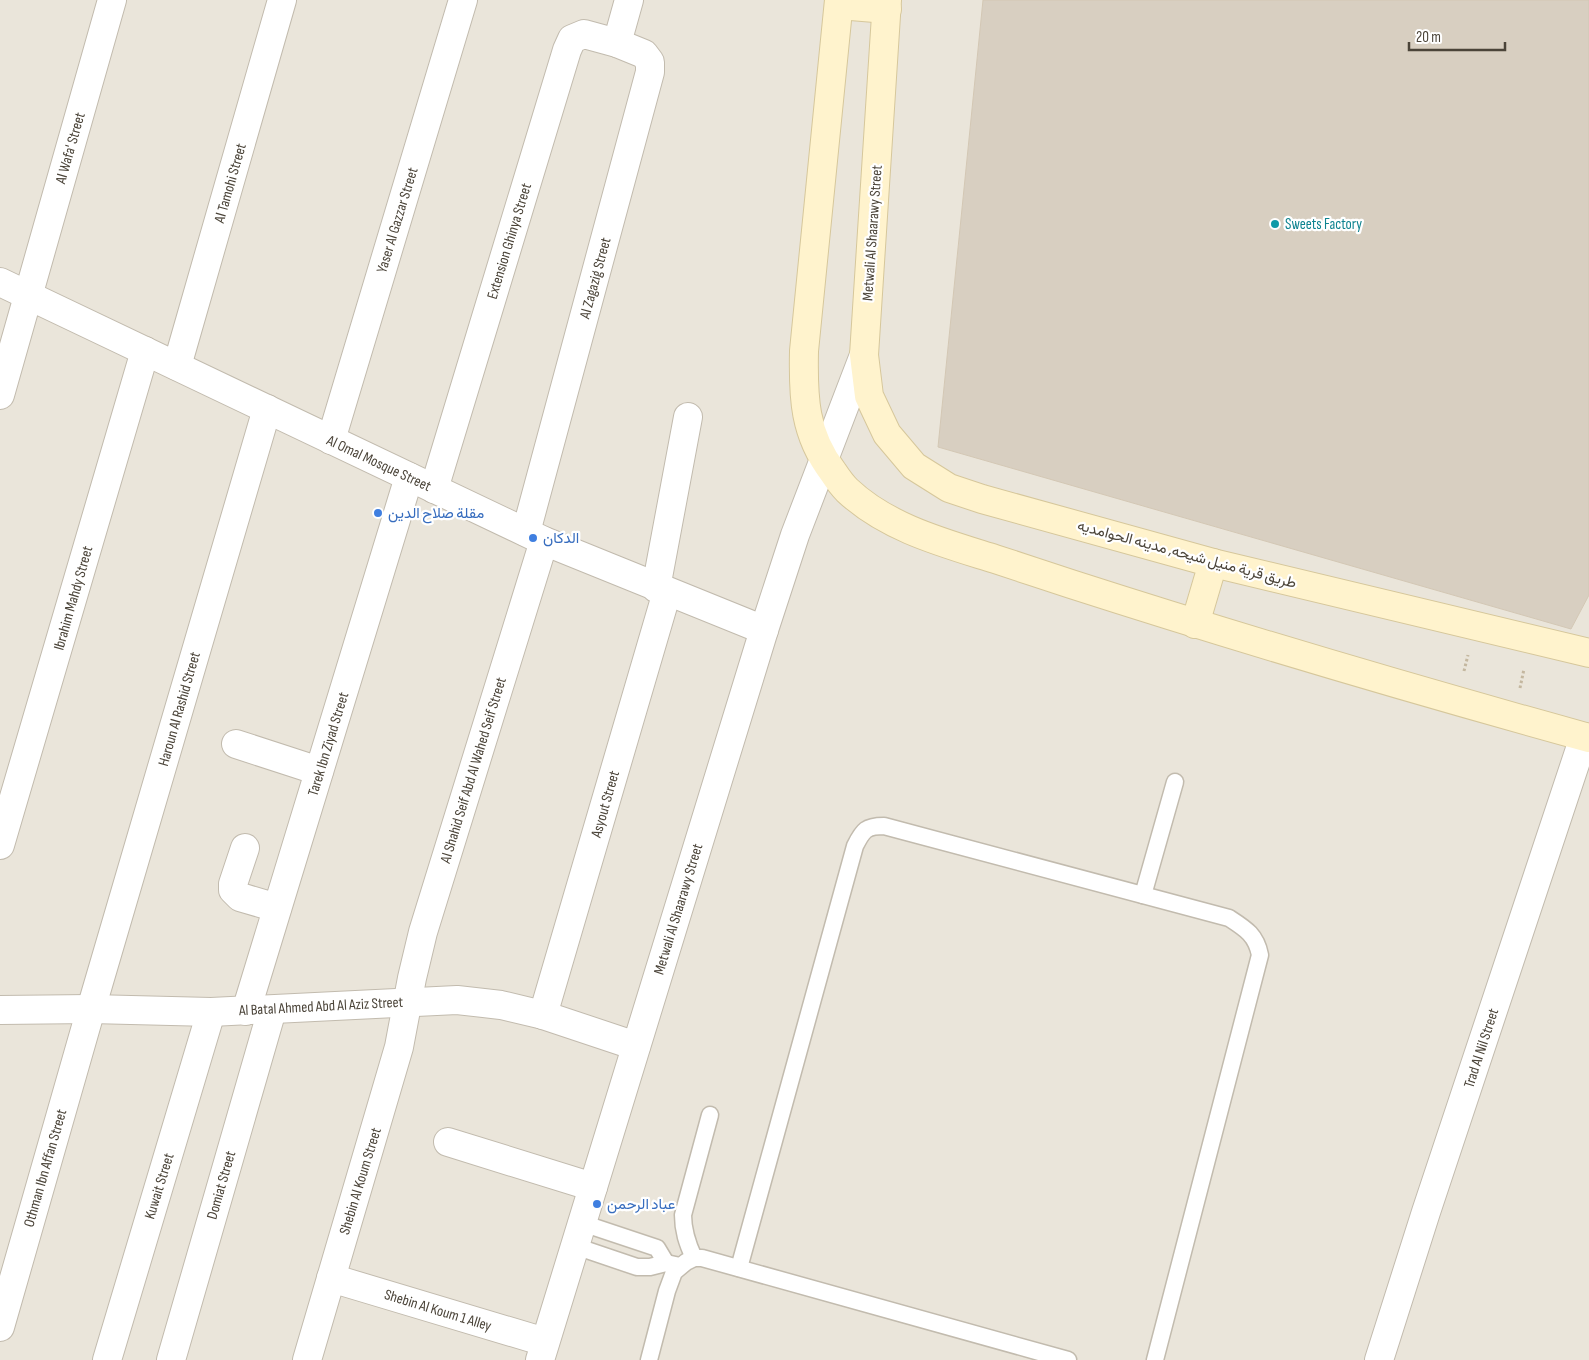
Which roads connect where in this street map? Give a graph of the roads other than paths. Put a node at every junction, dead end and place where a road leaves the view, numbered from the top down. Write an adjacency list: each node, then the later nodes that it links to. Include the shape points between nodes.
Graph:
1 (112, 0): 9 (street, Al Wafa' Street)
2 (282, 0): 12 (street, Al Tamohi Street)
3 (463, 0): 16 (street, Yaser Al Gazzar Street)
4 (629, 0): 7 (street)
5 (839, 3): 6 (main road); 17 (main road, via 804,351 803,387 808,425)
6 (887, 4): 11 (main road, Metwali Al Shaarawy Street)
7 (617, 43): 19 (street, Extension Ghinya Street, via 584,34 572,39 567,50); 20 (street, Al Zagazig Street, via 644,54 650,62 650,72)
8 (0, 282): 9 (street, Al Omal Mosque Street)
9 (28, 295): 10 (street, Al Omal Mosque Street); 13 (street, Al Wafa' Street)
10 (145, 351): 12 (street, Al Omal Mosque Street); 30 (street, Ibrahim Mahdy Street)
11 (864, 355): 17 (street, Metwali Al Shaarawy Street); 21 (main road, طريق قرية منيل شيحه, مدينه الحوامديه, via 870,396 887,434 914,466 950,488 982,500)
12 (177, 366): 14 (street, Al Omal Mosque Street)
13 (0, 395)
14 (267, 409): 16 (street, Al Omal Mosque Street); 35 (street, Haroun Al Rashid Street)
15 (688, 417): 22 (street, Asyout Street)
16 (331, 440): 18 (street, Al Omal Mosque Street)
17 (823, 459): 23 (main road, via 853,495 874,512 908,528); 24 (street, Metwali Al Shaarawy Street)
18 (409, 477): 19 (street, Al Omal Mosque Street); 28 (street, Tarek Ibn Ziyad Street)
19 (434, 489): 20 (street, Al Omal Mosque Street)
20 (535, 537): 22 (street, Al Omal Mosque Street); 34 (street, Al Shahid Seif Abd Al Wahed Seif Street, via 424,932)
21 (1213, 563): 23 (main road); 25 (main road, طريق قرية منيل شيحه, مدينه الحوامديه)
22 (662, 590): 24 (street, Al Omal Mosque Street); 39 (street, Asyout Street)
23 (1195, 624): 26 (main road)
24 (764, 630): 40 (street, Metwali Al Shaarawy Street)
25 (1589, 653)
26 (1586, 737): 56 (street, Trad Al Nil Street)
27 (236, 744): 28 (street)
28 (320, 771): 33 (street, Tarek Ibn Ziyad Street)
29 (1175, 782): 32 (lane)
30 (0, 845)
31 (245, 848): 33 (street, via 233,890 240,897)
32 (1143, 895): 46 (lane, via 884,826 872,826 862,832 855,846); 55 (lane, via 1230,918 1250,934 1258,944 1260,955)
33 (277, 908): 37 (street, Tarek Ibn Ziyad Street)
34 (408, 1001): 37 (street, Al Batal Ahmed Abd Al Aziz Street); 39 (street, Al Batal Ahmed Abd Al Aziz Street, via 457,1000 501,1005); 47 (street, Shebin Al Koum Street, via 393,1070)
35 (91, 1009): 36 (street, Al Batal Ahmed Abd Al Aziz Street); 38 (street, Al Batal Ahmed Abd Al Aziz Street); 48 (street, Othman Ibn Affan Street)
36 (0, 1010)
37 (259, 1010): 38 (street, Al Batal Ahmed Abd Al Aziz Street); 51 (street, Domiat Street)
38 (211, 1012): 50 (street, Kuwait Street)
39 (543, 1015): 40 (street, Al Batal Ahmed Abd Al Aziz Street)
40 (636, 1046): 43 (street, Metwali Al Shaarawy Street)
41 (710, 1115): 45 (lane, via 683,1215 686,1240)
42 (448, 1142): 43 (street)
43 (593, 1187): 44 (street, Metwali Al Shaarawy Street)
44 (578, 1235): 45 (lane, via 657,1248); 45 (lane, via 637,1267); 49 (street, Metwali Al Shaarawy Street)
45 (680, 1263): 46 (lane, via 702,1258); 53 (lane, via 668,1285)
46 (739, 1268): 54 (lane)
47 (331, 1278): 49 (street, Shebin Al Koum 1 Alley); 52 (street, Shebin Al Koum Street)
48 (0, 1327)
49 (543, 1351)
50 (107, 1360)
51 (171, 1360)
52 (307, 1360)
53 (649, 1360)
54 (1068, 1360)
55 (1155, 1360)
56 (1379, 1360)

